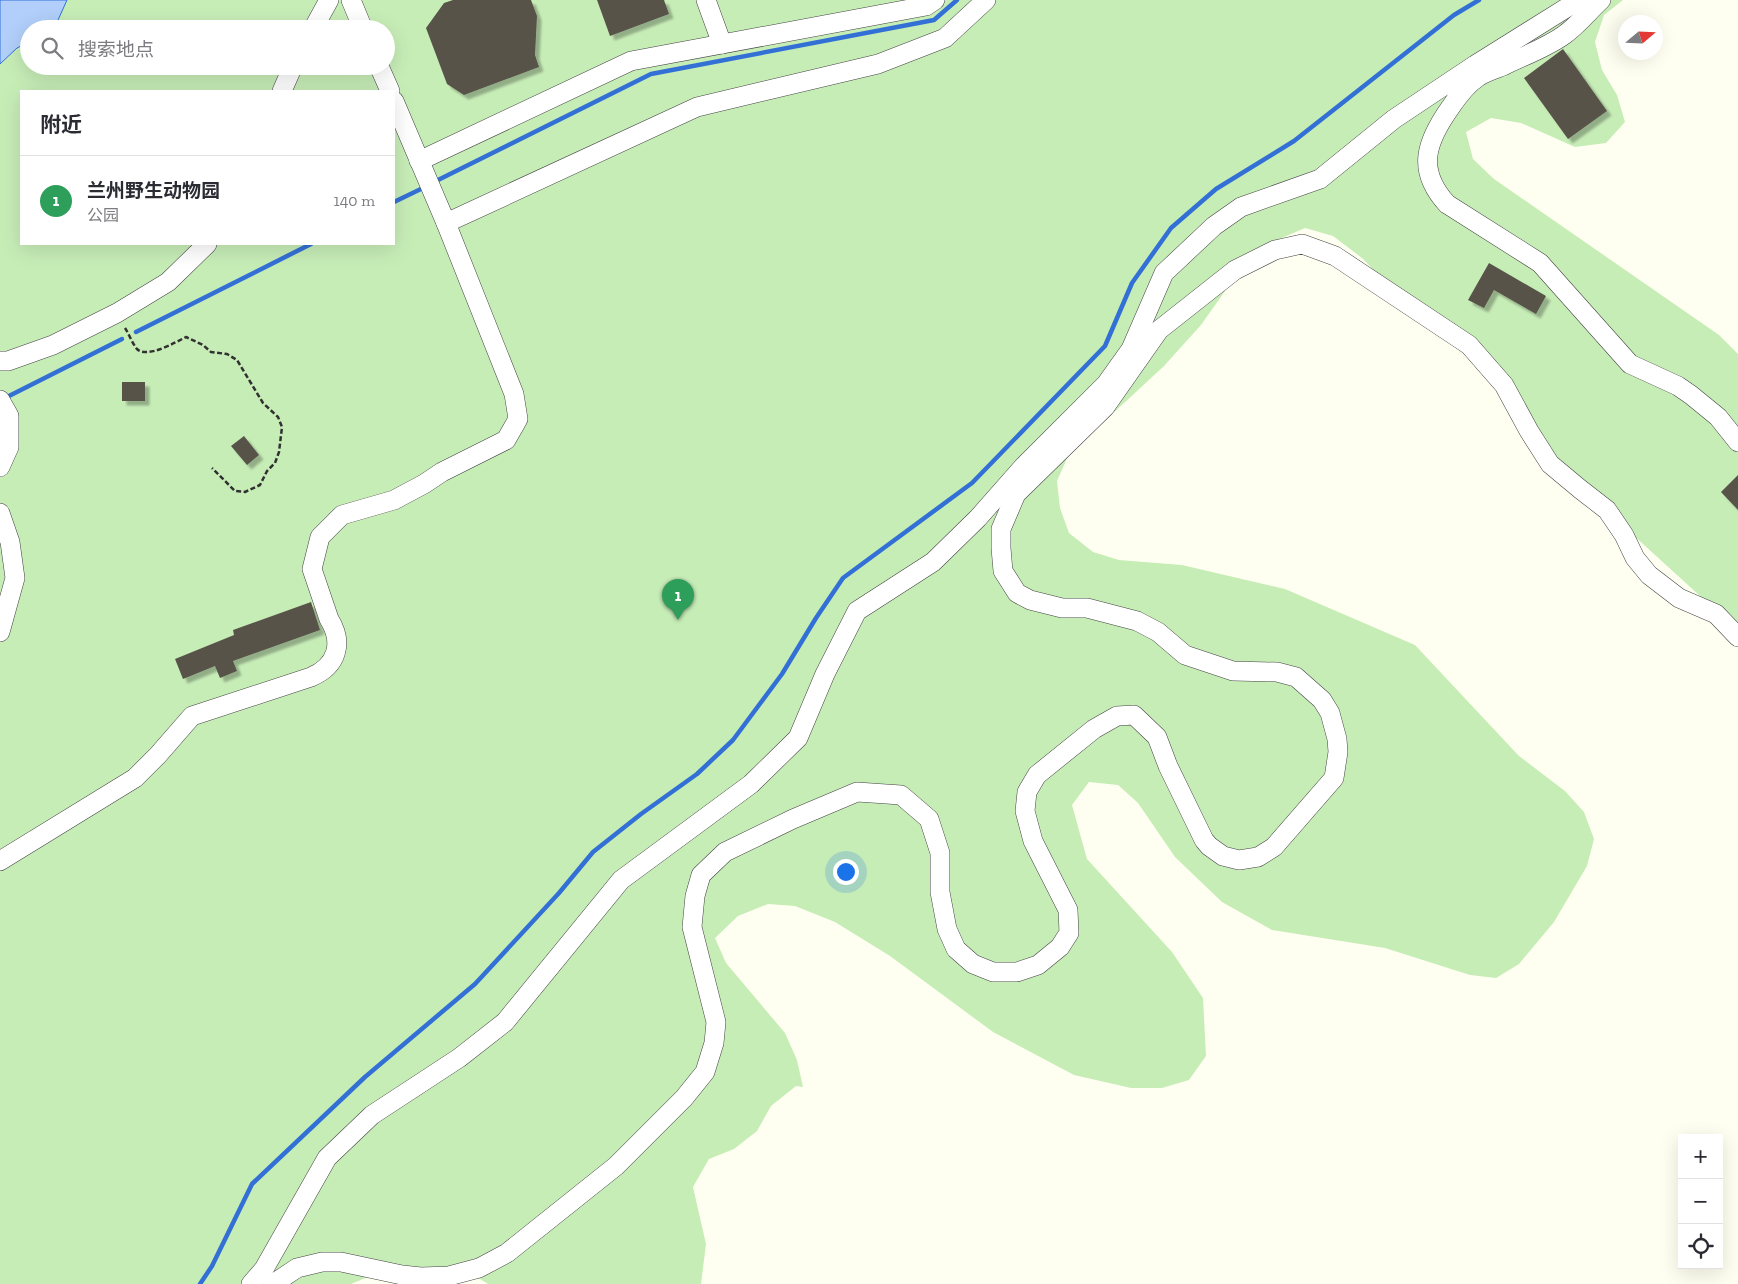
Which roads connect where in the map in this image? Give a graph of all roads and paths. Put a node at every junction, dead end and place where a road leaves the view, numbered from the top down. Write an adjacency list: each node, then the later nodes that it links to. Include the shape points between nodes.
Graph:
1 (329, 0): 8 (lane)
2 (351, 0): 9 (lane)
3 (706, 0): 10 (lane)
4 (935, 0): 10 (lane, via 926,6)
5 (986, 0): 18 (lane, via 945,38 878,64 697,107)
6 (1578, 0): 11 (lane)
7 (1600, 0): 11 (lane, via 1565,34 1535,51)
8 (318, 20)
9 (359, 20)
10 (722, 44): 17 (lane, via 631,62)
11 (1477, 70): 23 (lane, via 1438,124 1430,142 1429,172 1441,197 1475,223 1540,263 1630,364 1691,395 1718,417); 30 (lane, via 1394,119 1320,179 1242,207 1214,226 1164,273 1131,349 1106,384 933,562 857,611 798,738 751,784 621,880 505,1022 459,1058 372,1115 327,1158 264,1269)
12 (289, 75): 14 (lane)
13 (383, 75): 15 (lane)
14 (282, 90)
15 (390, 90)
16 (395, 103): 17 (lane)
17 (419, 161): 18 (lane)
18 (446, 223): 29 (lane, via 514,394 518,419 506,440 394,500 342,515 320,537 312,569 337,641 334,657 325,670 192,716 135,778)
19 (206, 245): 20 (lane, via 168,282)
20 (117, 313): 21 (lane, via 53,345); 25 (path, via 142,352 186,336 211,352 228,354 237,360 263,403 278,416 282,427 279,452 260,485 244,492 235,491)
21 (0, 361)
22 (2, 403): 24 (lane, via 8,416 9,447)
23 (1738, 442)
24 (0, 467)
25 (212, 468)
26 (0, 513): 27 (lane, via 10,542 15,578)
27 (0, 632)
28 (1738, 637): 31 (lane, via 1716,614 1678,598 1649,575 1635,558 1607,510 1550,464 1504,385 1469,345 1335,256 1302,244 1275,250 1235,270 1159,330 1105,407 1016,494 1001,529 1004,571 1017,594 1062,608 1087,608 1137,621 1158,632 1185,655 1233,671 1277,672 1296,677 1322,700 1335,726 1337,739 1334,778 1274,847 1258,857 1240,860 1223,856 1209,846 1168,766 1157,737 1134,715 1117,716 1094,729 1044,768 1027,792 1027,820 1033,840 1068,910 1069,933 1060,947 1038,965 1017,972 993,972 973,964 956,949 947,929 940,892 940,852 929,819 901,795 858,792 793,819 725,852 701,875 692,927 716,1022 714,1044 705,1072 690,1091 616,1166 506,1253 478,1268 449,1276 421,1278 342,1262 322,1262 297,1268)
29 (0, 860)
30 (251, 1284)
31 (274, 1284)

